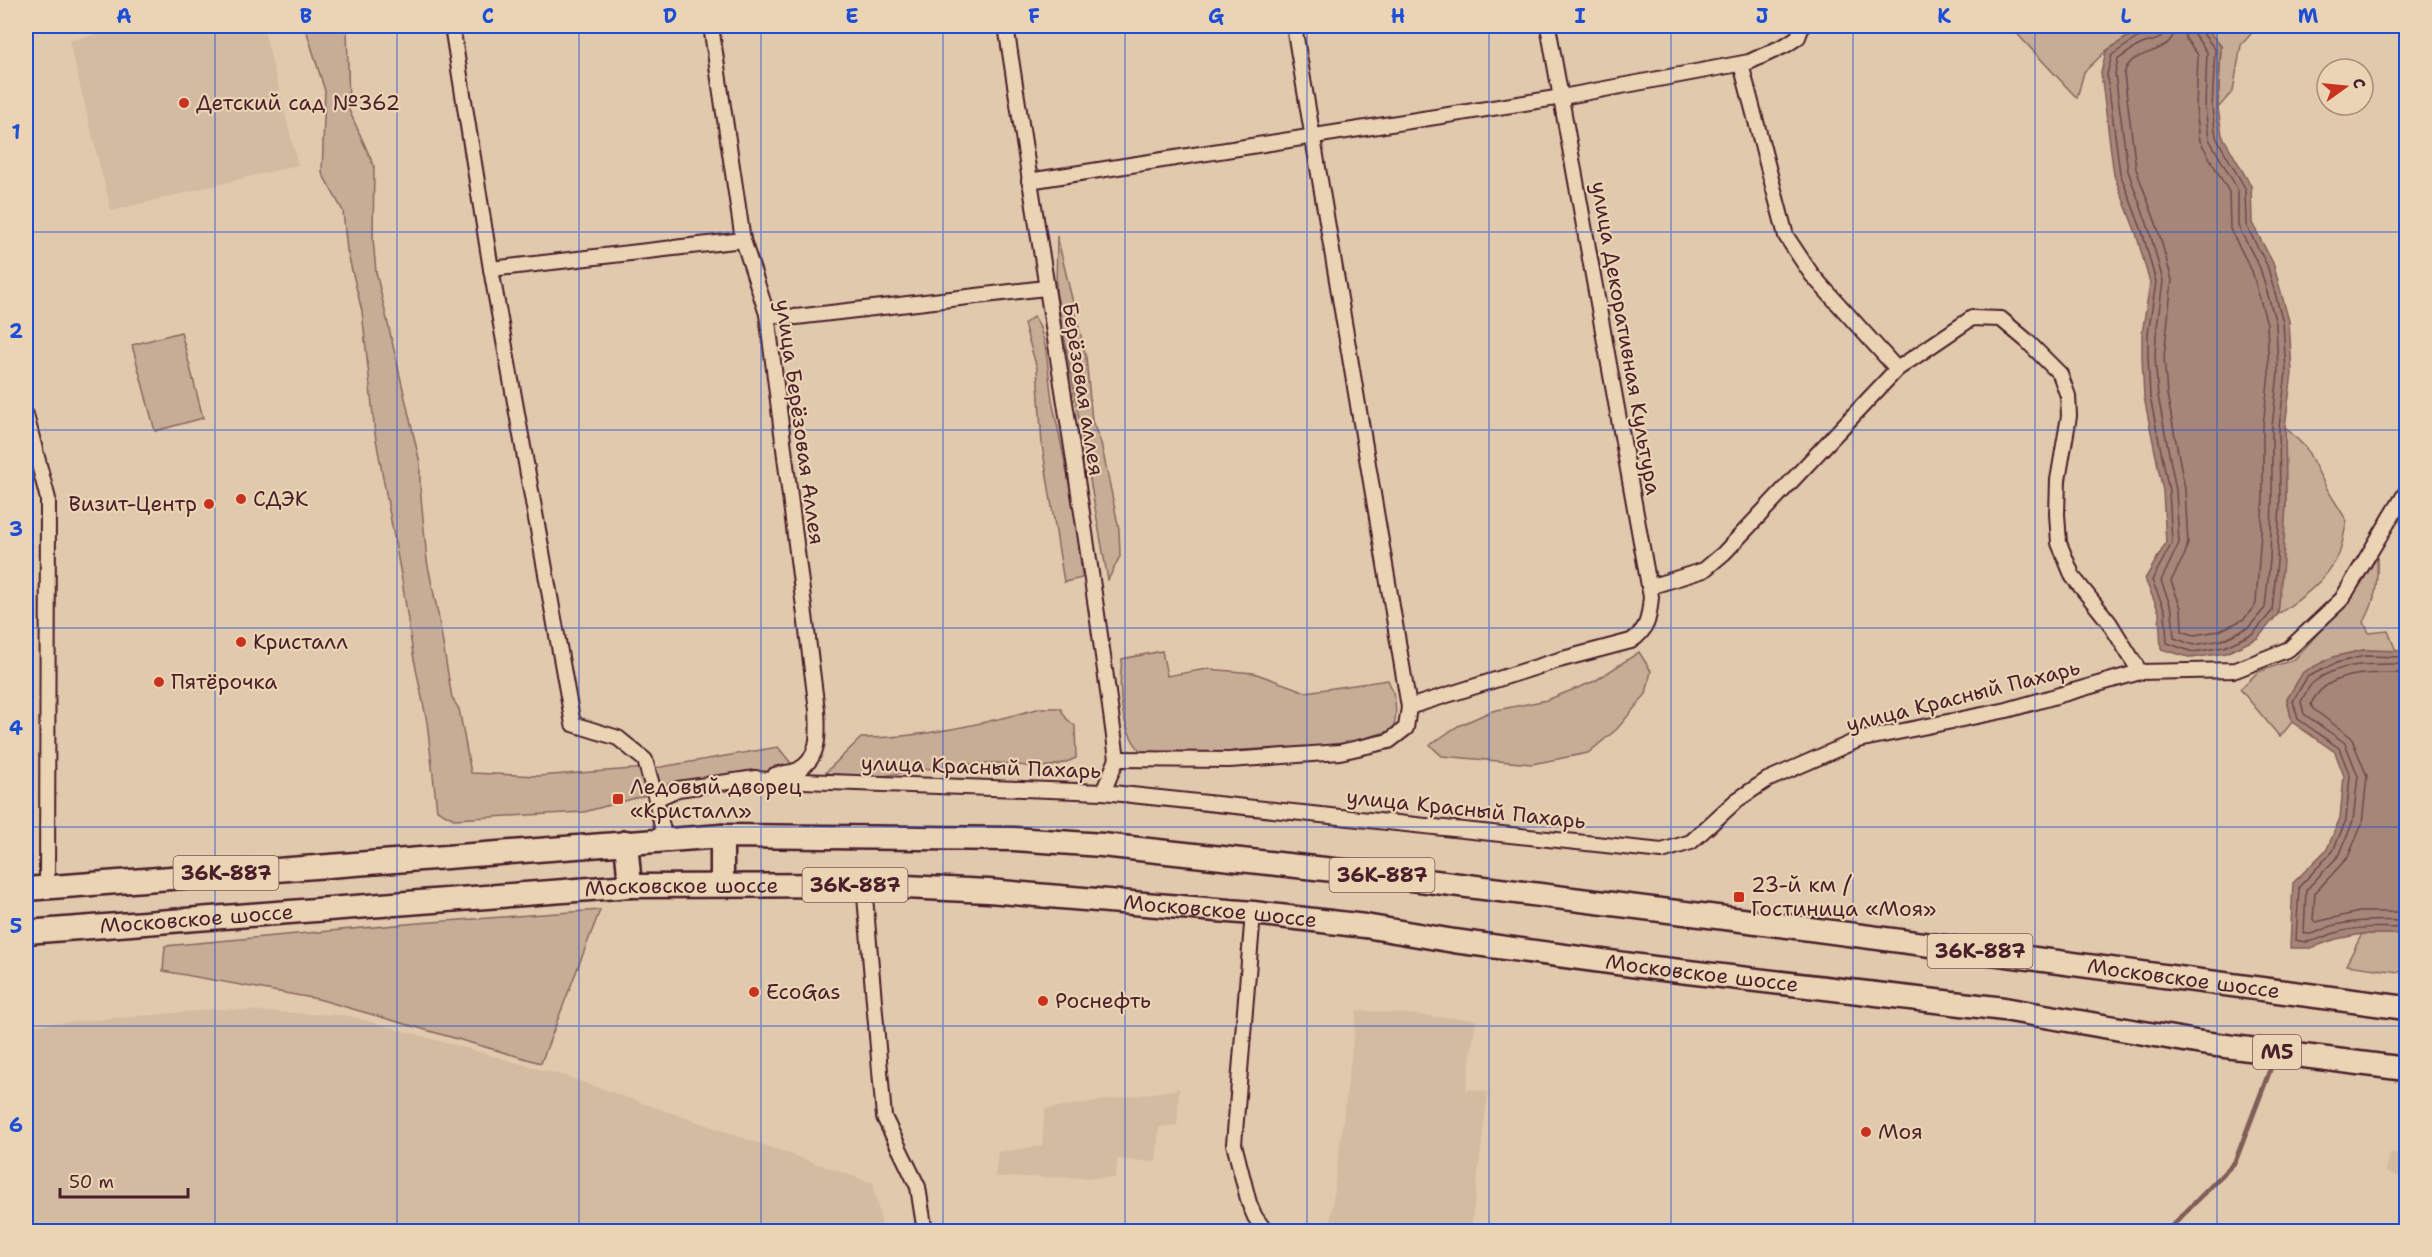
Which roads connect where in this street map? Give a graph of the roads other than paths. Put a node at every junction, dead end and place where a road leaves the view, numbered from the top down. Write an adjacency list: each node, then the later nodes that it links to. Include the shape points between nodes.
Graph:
1 (452, 26): 12 (street)
2 (711, 26): 11 (street, улица Берёзовая Аллея)
3 (1006, 26): 10 (street, Берёзовая аллея)
4 (1294, 26): 9 (street)
5 (1548, 26): 8 (street, улица Декоративная Культура)
6 (1802, 26): 7 (street, via 1798,37 1786,45)
7 (1741, 64): 8 (street); 15 (street, via 1786,236 1812,275)
8 (1562, 97): 9 (street); 18 (street, улица Декоративная Культура)
9 (1311, 135): 10 (street); 20 (street)
10 (1029, 180): 13 (street, Берёзовая аллея)
11 (743, 240): 12 (street); 14 (street, улица Берёзовая Аллея)
12 (490, 269): 24 (street, via 573,724 618,738 645,760)
13 (1045, 288): 14 (street, via 796,317); 21 (street, Берёзовая аллея, via 1094,582)
14 (767, 314): 22 (street, улица Берёзовая Аллея, via 819,739 811,760 798,770)
15 (1897, 369): 18 (street, via 1724,553 1704,570); 19 (street, via 1972,318 2001,319 2060,374 2068,396 2069,416 2058,480 2059,543 2073,577 2109,622)
16 (26, 414): 31 (street, via 48,499)
17 (2406, 492): 19 (street, улица Красный Пахарь, via 2342,599 2289,649 2236,670)
18 (1649, 587): 20 (street, улица Декоративная Культура, via 1649,622 1631,641)
19 (2140, 672): 23 (street, улица Красный Пахарь, via 2007,710 1858,740 1767,780 1737,800 1691,842 1662,851)
20 (1409, 707): 21 (street, via 1406,728 1389,741 1340,752 1229,760)
21 (1117, 759): 23 (street)
22 (749, 779): 23 (street, улица Красный Пахарь); 24 (street, via 678,789)
23 (1103, 792)
24 (656, 799): 26 (street)
25 (722, 836): 26 (main road, Московское шоссе / 36К-887); 28 (main road); 34 (main road, Московское шоссе / 36К-887, via 1014,839 1102,845 1383,876)
26 (665, 840): 27 (main road, Московское шоссе / 36К-887)
27 (626, 842): 30 (main road); 31 (main road, Московское шоссе / 36К-887)
28 (722, 885): 29 (main road, Московское шоссе / 36К-887); 30 (main road, Московское шоссе / 36К-887)
29 (864, 885): 32 (main road, Московское шоссе / 36К-887); 37 (street, via 884,1117 918,1188)
30 (630, 886): 33 (main road, Московское шоссе / 36К-887)
31 (36, 888)
32 (1253, 913): 35 (main road, Московское шоссе / 36К-887, via 1642,967 2004,1010); 38 (street, via 1234,1144 1249,1203)
33 (26, 932)
34 (2406, 1008)
35 (2202, 1043): 36 (main road, Московское шоссе / М5)
36 (2406, 1069)
37 (925, 1232)
38 (1266, 1232)

